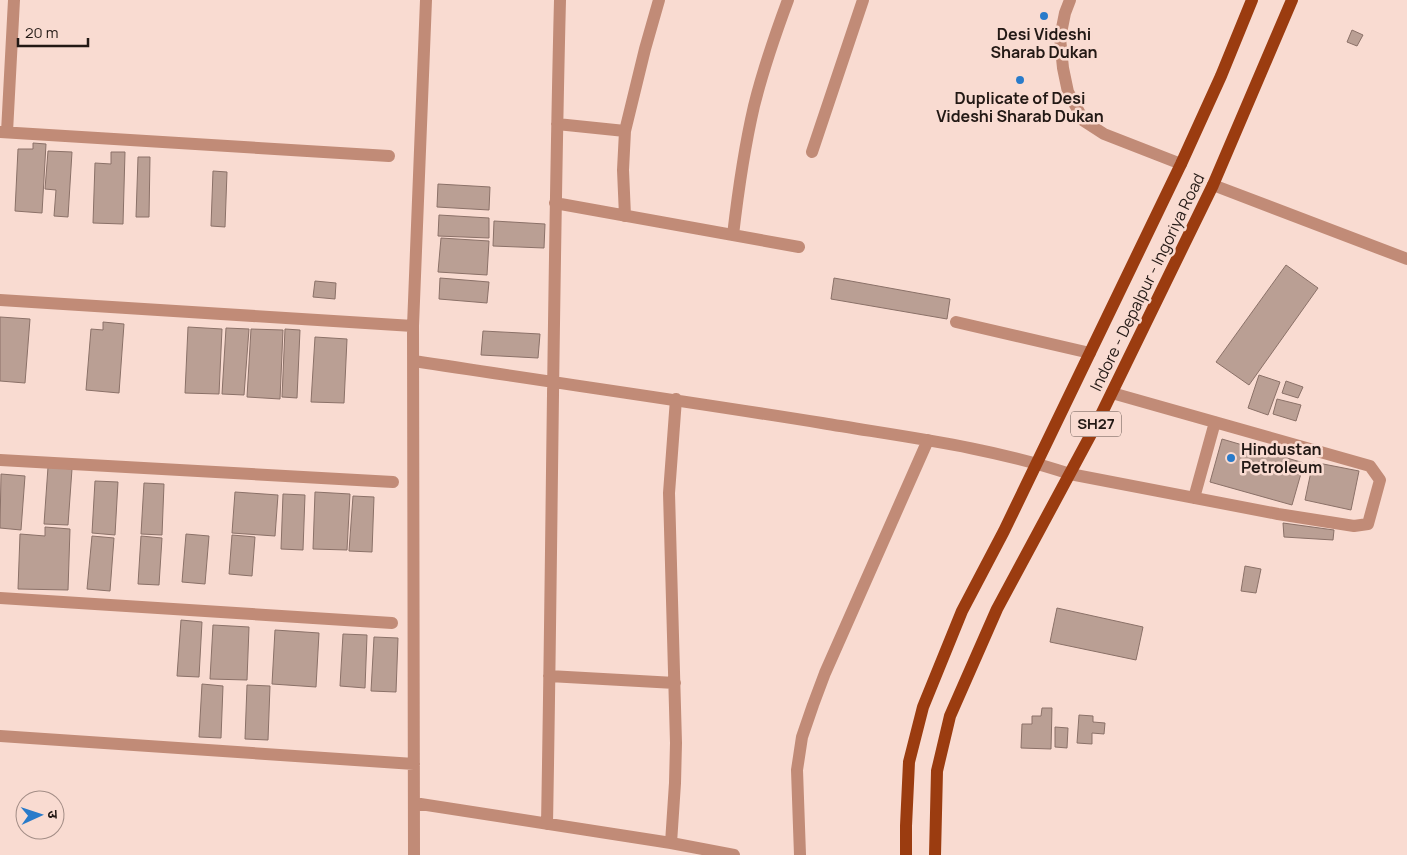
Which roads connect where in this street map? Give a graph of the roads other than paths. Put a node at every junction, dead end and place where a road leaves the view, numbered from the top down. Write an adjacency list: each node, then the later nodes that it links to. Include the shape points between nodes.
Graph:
1 (14, 0): 12 (street)
2 (426, 0): 24 (street)
3 (560, 0): 10 (street)
4 (659, 0): 11 (street)
5 (788, 0): 19 (street, via 754,106)
6 (863, 0): 13 (street)
7 (1070, 0): 15 (street, via 1060,38 1063,68 1068,92 1084,121 1104,134)
8 (1252, 0): 15 (main road, Indore - Depalpur - Ingoriya Road / SH27)
9 (1292, 0): 16 (main road, Indore - Depalpur - Ingoriya Road / SH27)
10 (557, 124): 11 (street); 17 (street)
11 (625, 131): 18 (street)
12 (3, 132): 14 (street)
13 (812, 152)
14 (389, 156)
15 (1181, 164): 25 (main road, Indore - Depalpur - Ingoriya Road / SH27)
16 (1213, 185): 21 (street); 28 (main road, Indore - Depalpur - Ingoriya Road / SH27)
17 (555, 203): 18 (street); 27 (street)
18 (625, 216): 19 (street)
19 (733, 235): 20 (street)
20 (799, 247)
21 (1407, 259)
22 (0, 300): 24 (street)
23 (956, 322): 25 (street)
24 (413, 326): 26 (street)
25 (1090, 353): 33 (main road, Indore - Depalpur - Ingoriya Road / SH27)
26 (414, 361): 27 (street); 42 (street)
27 (554, 382): 29 (street); 39 (street)
28 (1112, 393): 30 (street); 34 (main road, Indore - Depalpur - Ingoriya Road / SH27)
29 (676, 399): 31 (street); 40 (street, via 669,492)
30 (1215, 422): 36 (street); 36 (street, via 1370,466 1380,480 1368,524 1354,526)
31 (928, 440): 33 (street); 48 (street, via 825,674 802,737 797,770)
32 (0, 460): 35 (street)
33 (1037, 463): 34 (street); 49 (main road, Indore - Depalpur - Ingoriya Road / SH27, via 962,611 923,708 909,762)
34 (1070, 474): 36 (street); 50 (main road, Indore - Depalpur - Ingoriya Road / SH27, via 997,609 950,716 937,771)
35 (393, 482)
36 (1194, 498)
37 (0, 598): 38 (street)
38 (392, 623)
39 (549, 676): 40 (street); 44 (street)
40 (675, 683): 45 (street)
41 (0, 736): 42 (street)
42 (414, 764): 43 (street)
43 (414, 803): 44 (street); 46 (street)
44 (547, 824): 45 (street)
45 (671, 843): 47 (street)
46 (414, 855)
47 (734, 855)
48 (800, 855)
49 (906, 855)
50 (935, 855)

